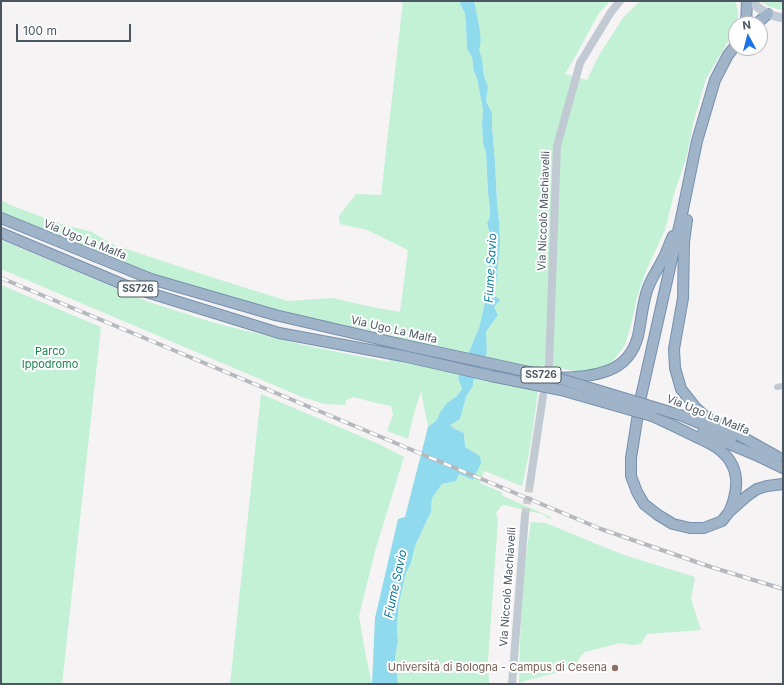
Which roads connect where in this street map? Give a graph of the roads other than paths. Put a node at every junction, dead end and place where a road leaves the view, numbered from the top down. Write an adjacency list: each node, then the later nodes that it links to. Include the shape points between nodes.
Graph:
1 (620, 1): 13 (street, Via Niccolò Machiavelli, via 580,63 557,146)
2 (747, 1): 5 (highway)
3 (751, 1): 4 (main road)
4 (768, 14): 6 (highway); 7 (main road)
5 (746, 16)
6 (766, 16)
7 (783, 18)
8 (728, 55): 9 (highway, via 715,80)
9 (697, 141): 10 (highway); 17 (highway, via 684,242 683,298 674,349 676,373 681,389 705,416)
10 (682, 214): 14 (highway, via 663,259 651,279 637,338 624,362 608,372); 21 (highway, via 640,402 631,458 631,476 644,504 673,524 704,528 722,521)
11 (1, 218): 14 (highway, Via Ugo La Malfa / SS726, bridge, via 151,279 275,315)
12 (1, 233): 16 (highway, Via Ugo La Malfa / SS726, bridge, via 127,286 279,333 403,356 561,390)
13 (549, 365)
14 (557, 378): 17 (highway, Via Ugo La Malfa / SS726, bridge, via 680,415)
15 (544, 396): 19 (street)
16 (652, 416): 18 (highway, Via Ugo La Malfa / SS726, via 686,426); 21 (highway, via 710,444 730,461 737,482)
17 (781, 458)
18 (783, 468)
19 (530, 483)
20 (783, 484): 21 (highway, via 757,489)
21 (729, 512)
22 (525, 516): 23 (street, Via Niccolò Machiavelli)
23 (512, 684)

